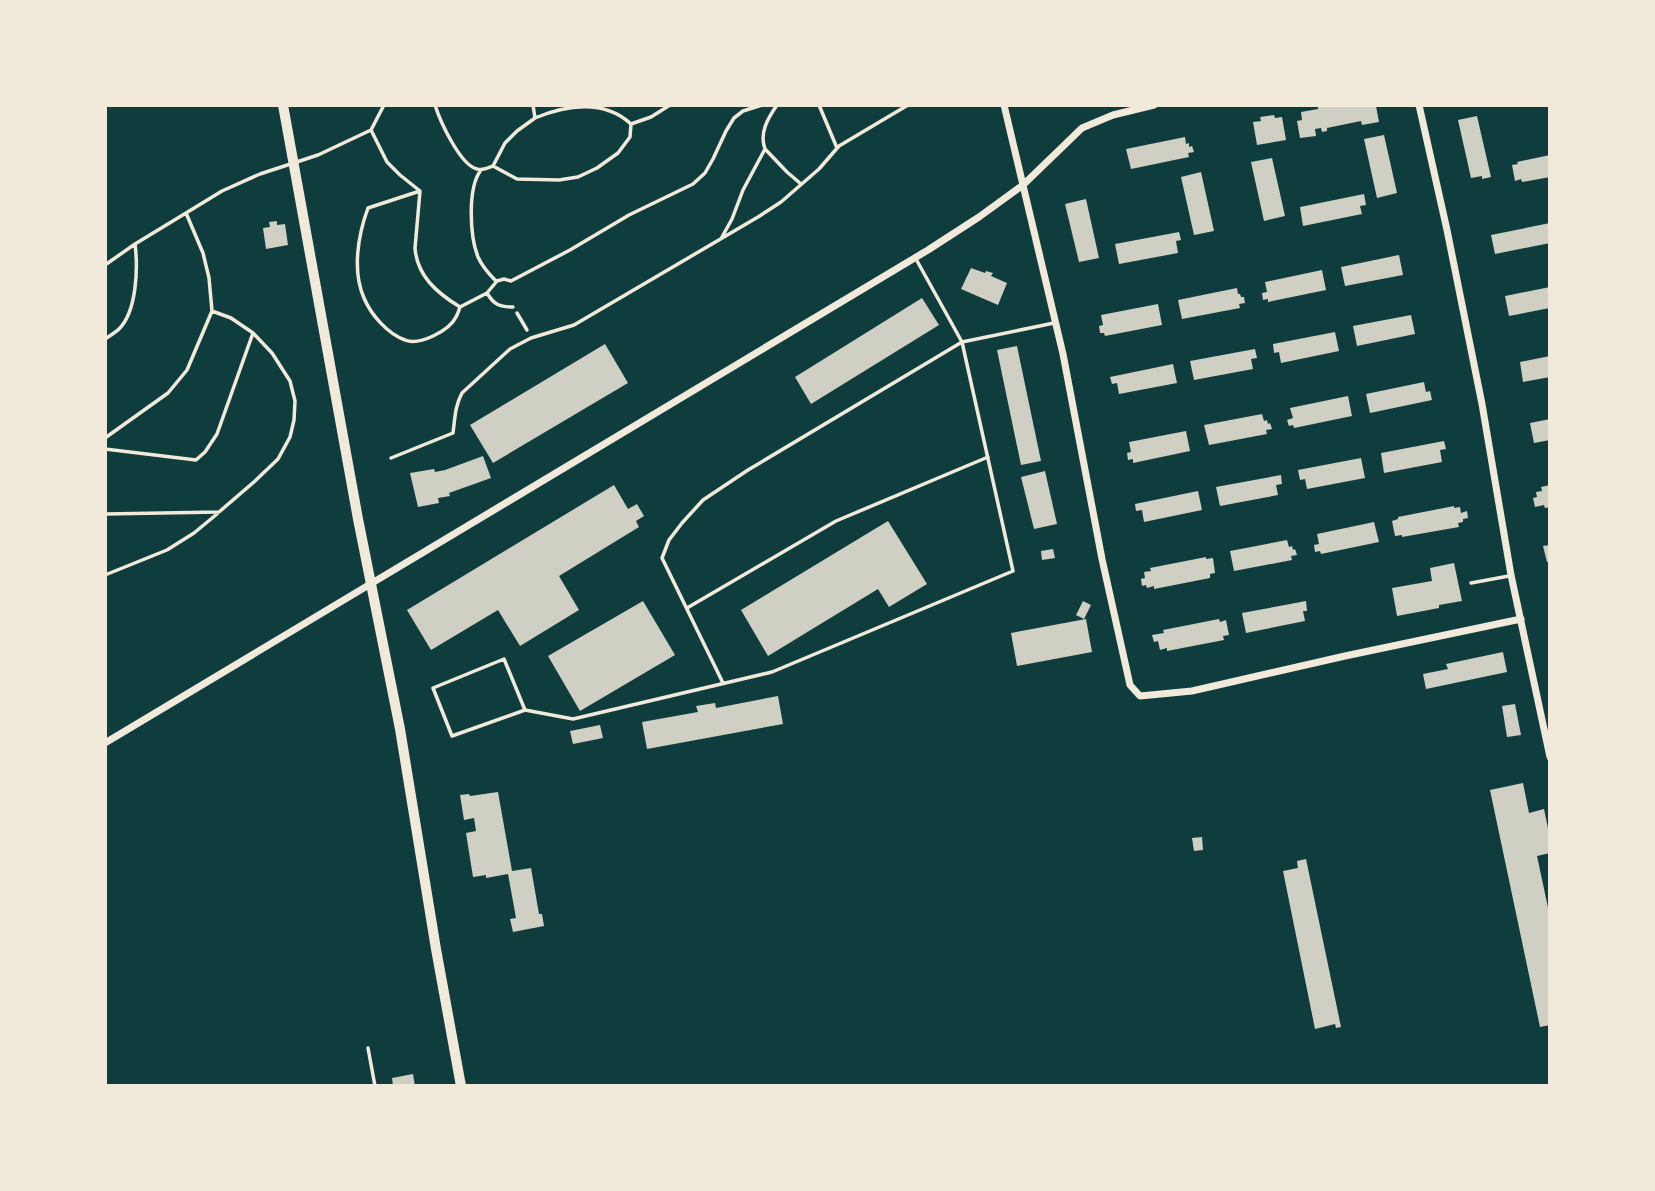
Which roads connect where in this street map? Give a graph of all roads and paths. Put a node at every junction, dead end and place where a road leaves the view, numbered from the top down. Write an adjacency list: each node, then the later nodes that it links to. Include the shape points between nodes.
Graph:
1 (283, 105): 20 (main road)
2 (384, 105): 17 (lane)
3 (435, 105): 22 (lane, via 454,145 471,166)
4 (533, 105): 15 (lane)
5 (670, 105): 16 (lane)
6 (762, 105): 31 (lane, via 734,118 705,173 693,184 512,281)
7 (777, 105): 19 (lane, via 764,130)
8 (818, 105): 14 (lane)
9 (824, 105): 14 (lane)
10 (908, 105): 18 (lane)
11 (1004, 105): 24 (street)
12 (1154, 105): 24 (street, via 1082,128)
13 (1419, 105): 47 (street, via 1479,390)
14 (822, 111): 18 (lane)
15 (535, 118): 16 (lane, via 560,109 589,107 610,111); 21 (lane, via 510,137)
16 (631, 124): 21 (lane, via 630,137 618,153 578,177 517,179)
17 (370, 130): 20 (lane); 25 (lane, via 387,162)
18 (837, 148): 23 (lane)
19 (765, 149): 23 (lane); 27 (lane)
20 (293, 162): 26 (lane, via 222,191); 48 (main road)
21 (493, 166): 22 (lane)
22 (481, 170): 31 (lane, via 473,186 474,245 482,265)
23 (801, 184): 27 (lane, via 781,202)
24 (1023, 185): 29 (street); 36 (street)
25 (420, 191): 33 (lane, via 415,257 430,284); 33 (lane, via 368,208 358,257 364,299 382,324 407,341 445,329)
26 (186, 212): 28 (lane); 35 (lane, via 209,278)
27 (721, 238): 43 (lane, via 574,325 510,349 463,393 453,433)
28 (135, 244): 30 (lane); 38 (lane, via 130,312)
29 (915, 257): 39 (lane); 48 (street)
30 (105, 265)
31 (497, 281): 32 (lane)
32 (487, 293): 33 (lane); 34 (lane, via 496,304)
33 (460, 307)
34 (513, 307)
35 (212, 311): 37 (lane); 40 (lane, via 187,370 169,393)
36 (1056, 323): 39 (lane); 51 (street, via 1130,685 1140,696 1192,691)
37 (253, 333): 41 (lane, via 217,434 197,460); 44 (lane, via 290,381 294,421 278,459)
38 (105, 339)
39 (962, 342): 42 (lane); 50 (lane, via 704,500 669,540 662,558)
40 (105, 438)
41 (105, 449)
42 (988, 457): 50 (lane, via 836,521); 52 (lane, via 1013,571 772,672)
43 (391, 458)
44 (219, 512): 45 (lane); 46 (lane, via 167,550)
45 (105, 514)
46 (105, 575)
47 (1511, 575): 49 (lane); 51 (street)
48 (372, 583): 54 (street); 58 (main road)
49 (1471, 583)
50 (687, 608): 52 (lane)
51 (1521, 619): 55 (street)
52 (723, 683): 53 (lane, via 573,719)
53 (525, 709): 53 (lane, via 452,736 432,688 504,659)
54 (105, 743)
55 (1550, 757)
56 (368, 1048): 57 (lane)
57 (375, 1086)
58 (461, 1086)

